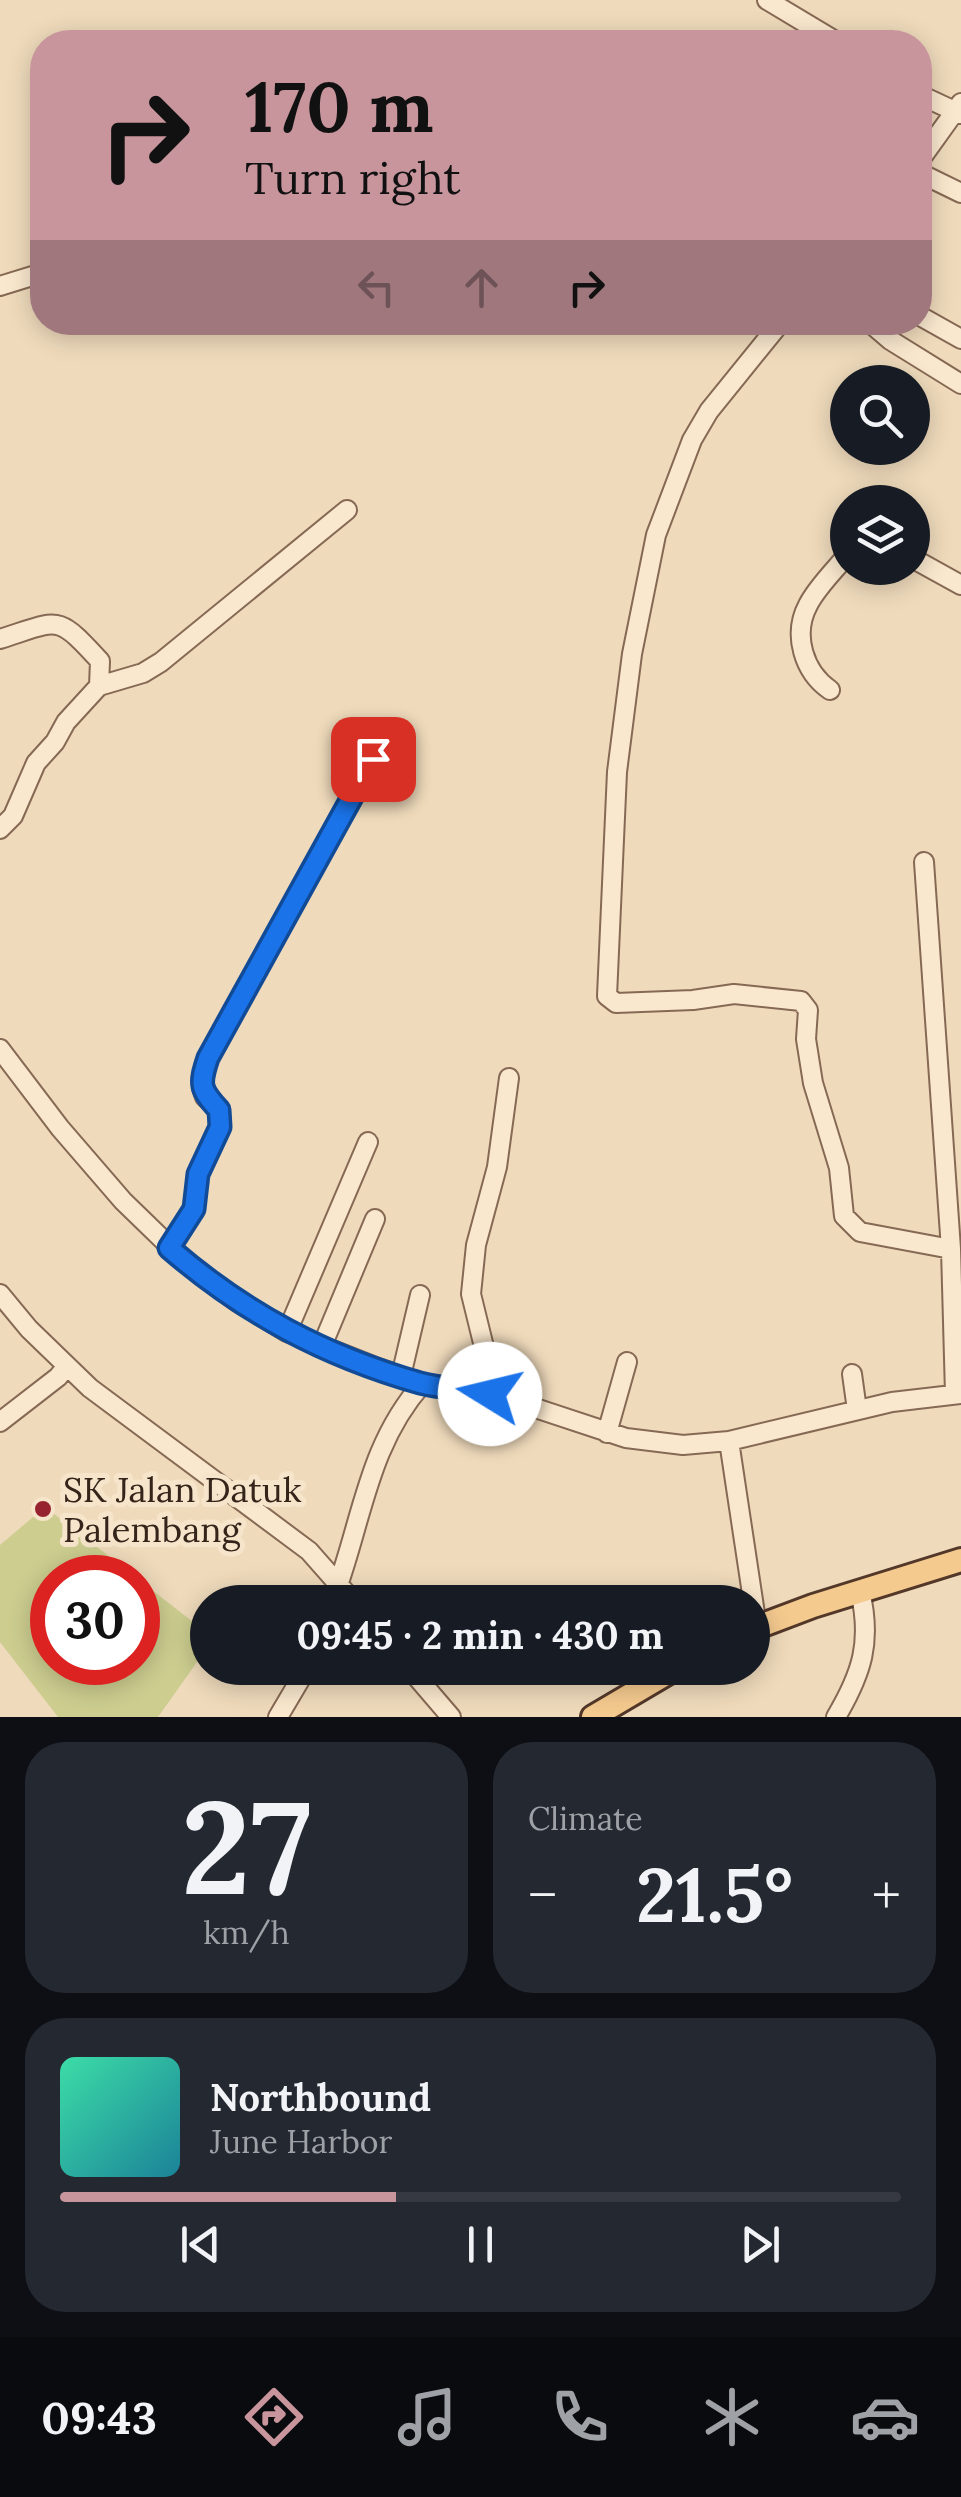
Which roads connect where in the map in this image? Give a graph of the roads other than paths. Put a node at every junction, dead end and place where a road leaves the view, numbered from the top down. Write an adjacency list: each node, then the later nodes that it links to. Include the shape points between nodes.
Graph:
1 (767, 0): 2 (street)
2 (817, 30)
3 (932, 99): 4 (street)
4 (959, 109): 5 (street)
5 (932, 144)
6 (932, 179): 7 (street)
7 (961, 193)
8 (30, 279): 9 (street)
9 (0, 293)
10 (932, 323): 13 (street)
11 (770, 335): 30 (street, via 692,440 656,535 617,772 607,996 616,1003 734,994 802,1001 813,1084 839,1168 844,1216 860,1232)
12 (884, 335): 14 (street)
13 (961, 339)
14 (961, 384)
15 (347, 510): 20 (street, via 161,662)
16 (930, 568): 18 (street)
17 (830, 576): 21 (street, via 808,604 802,628 809,671)
18 (961, 585)
19 (0, 639): 20 (street, via 50,624 70,627 100,661)
20 (98, 686): 23 (street, via 36,763 13,816)
21 (830, 690)
22 (373, 759): 29 (street, via 208,1058 202,1088 219,1110 220,1127 198,1174 194,1209)
23 (0, 828)
24 (924, 862): 30 (street)
25 (0, 1049): 29 (street, via 60,1128)
26 (509, 1078): 40 (street, via 471,1294 496,1368)
27 (368, 1142): 33 (street)
28 (375, 1220): 34 (street)
29 (169, 1248): 33 (street)
30 (950, 1249): 41 (street)
31 (0, 1294): 36 (street)
32 (420, 1294): 38 (street)
33 (287, 1332): 34 (street)
34 (322, 1346): 38 (street)
35 (627, 1362): 44 (street)
36 (67, 1366): 43 (street); 47 (street, via 309,1551)
37 (852, 1374): 42 (street)
38 (400, 1376): 39 (street)
39 (422, 1383): 40 (street); 48 (street, via 379,1448)
40 (490, 1394): 44 (street)
41 (958, 1394): 42 (street)
42 (858, 1410): 45 (street)
43 (0, 1422)
44 (608, 1433): 45 (street, via 683,1445)
45 (729, 1441): 49 (street)
46 (961, 1560): 50 (main road)
47 (330, 1585)
48 (339, 1585)
49 (749, 1585)
50 (860, 1591): 51 (main road); 58 (street, via 866,1642)
51 (770, 1623)
52 (297, 1685): 55 (street)
53 (423, 1685): 56 (street)
54 (647, 1685): 57 (main road)
55 (278, 1717)
56 (450, 1717)
57 (593, 1717)
58 (836, 1717)

